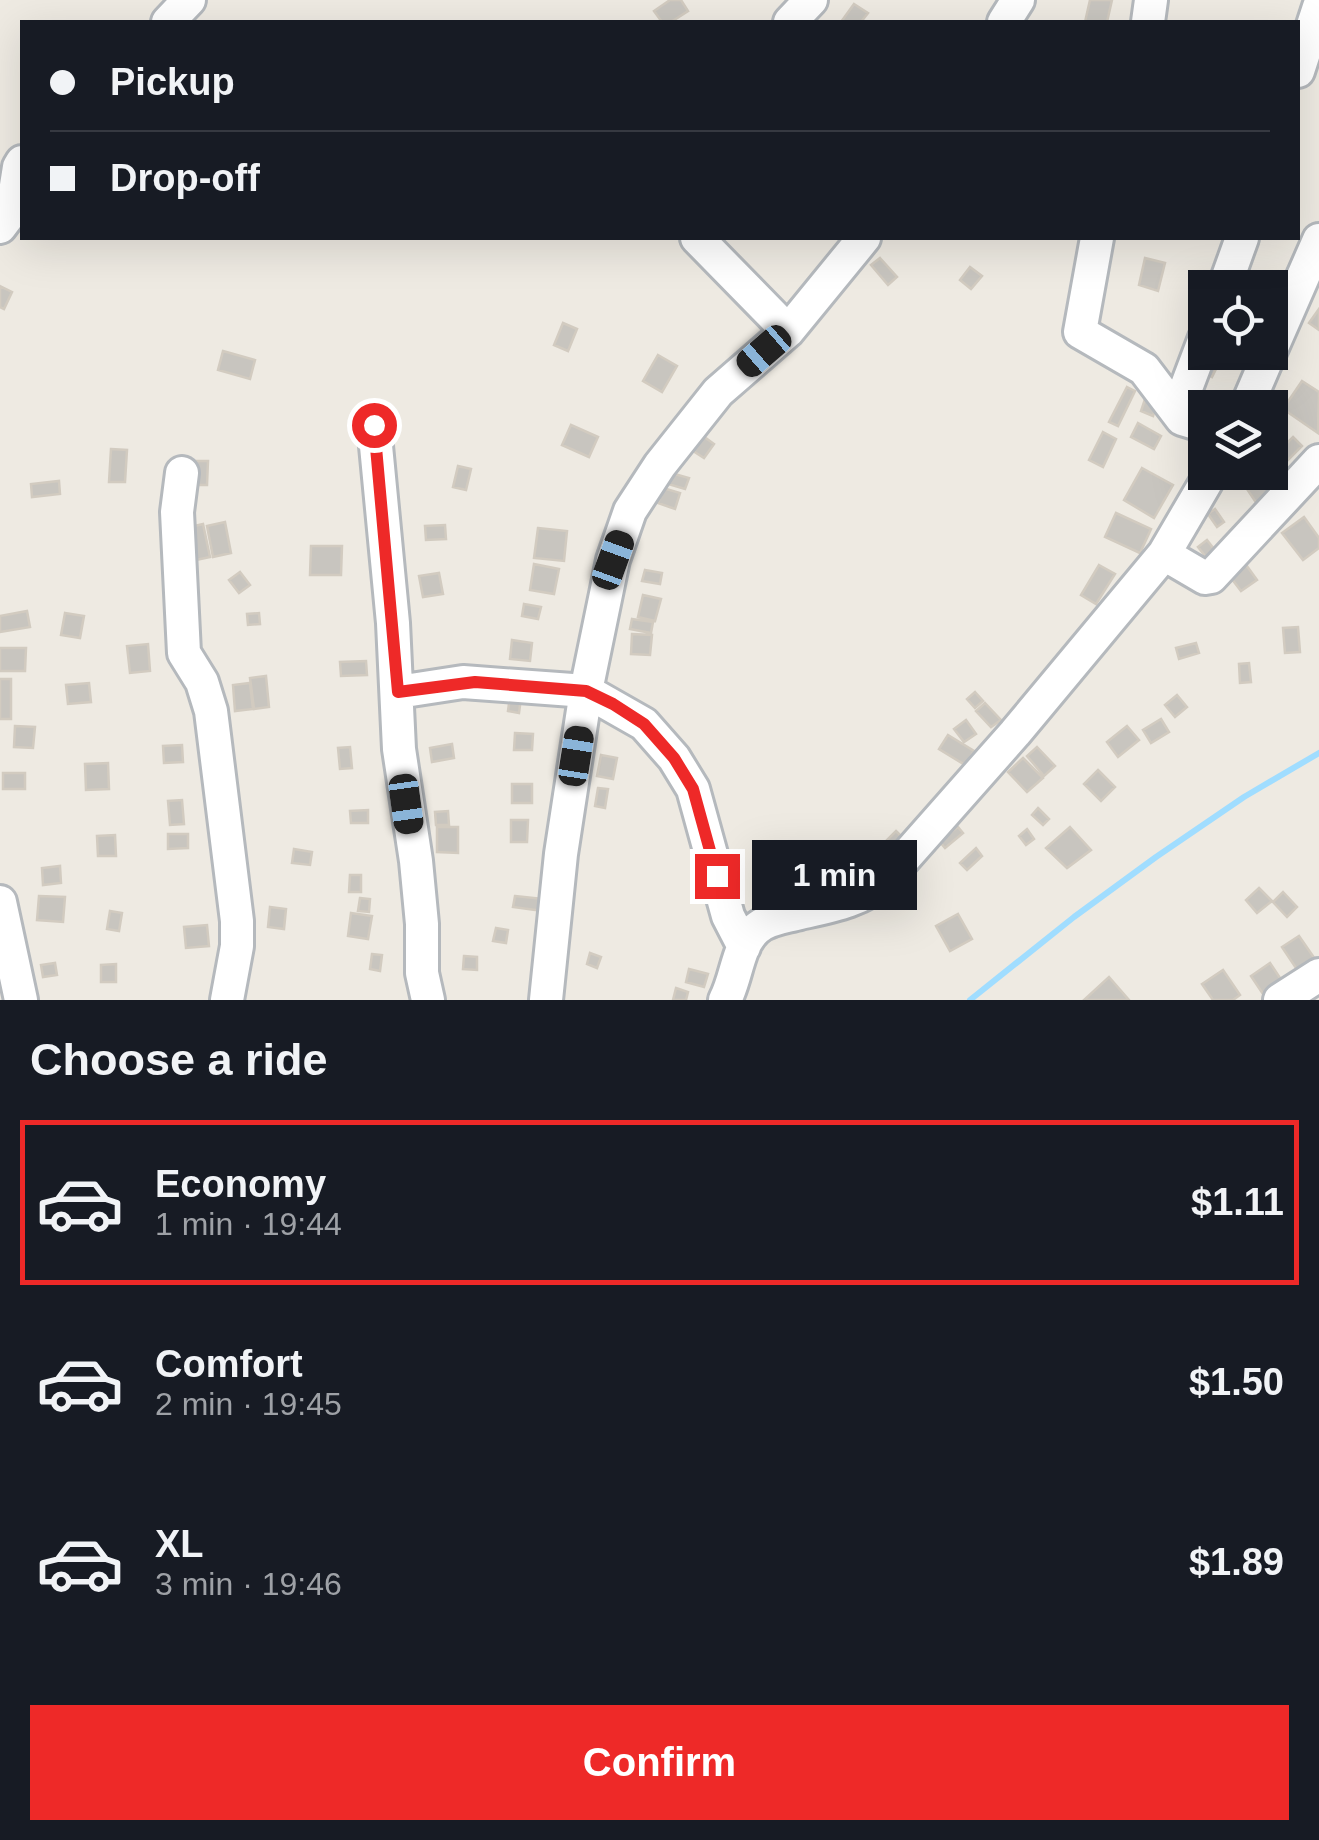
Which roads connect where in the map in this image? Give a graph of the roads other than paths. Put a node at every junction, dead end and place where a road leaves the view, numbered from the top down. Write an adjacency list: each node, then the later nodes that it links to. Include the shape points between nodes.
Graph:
1 (189, 0): 4 (street)
2 (811, 0): 5 (street)
3 (1319, 7): 6 (street)
4 (170, 20)
5 (792, 20)
6 (1300, 65)
7 (20, 165): 8 (street, via 12,211)
8 (0, 227)
9 (699, 240): 16 (street)
10 (862, 240): 16 (street)
11 (1098, 240): 17 (street, via 1080,332 1144,369)
12 (1241, 240): 14 (street)
13 (1319, 240): 15 (street)
14 (1230, 270)
15 (1288, 311)
16 (788, 331): 23 (street, via 718,392 630,511)
17 (1188, 416)
18 (374, 425): 24 (street)
19 (1319, 461): 22 (street, via 1212,578)
20 (182, 472): 29 (street, via 177,512 184,653 211,711 236,920)
21 (1201, 490): 22 (street)
22 (1164, 554): 26 (street, via 886,878 855,900 773,920)
23 (586, 691): 24 (street, via 463,682); 26 (street, via 644,724 674,758 693,789 728,916); 31 (street)
24 (398, 692): 30 (street, via 398,748)
25 (0, 905): 28 (street)
26 (744, 946): 32 (street)
27 (1319, 975): 33 (street)
28 (21, 1000)
29 (227, 1000)
30 (428, 1000)
31 (546, 1000)
32 (725, 1000)
33 (1280, 1000)

